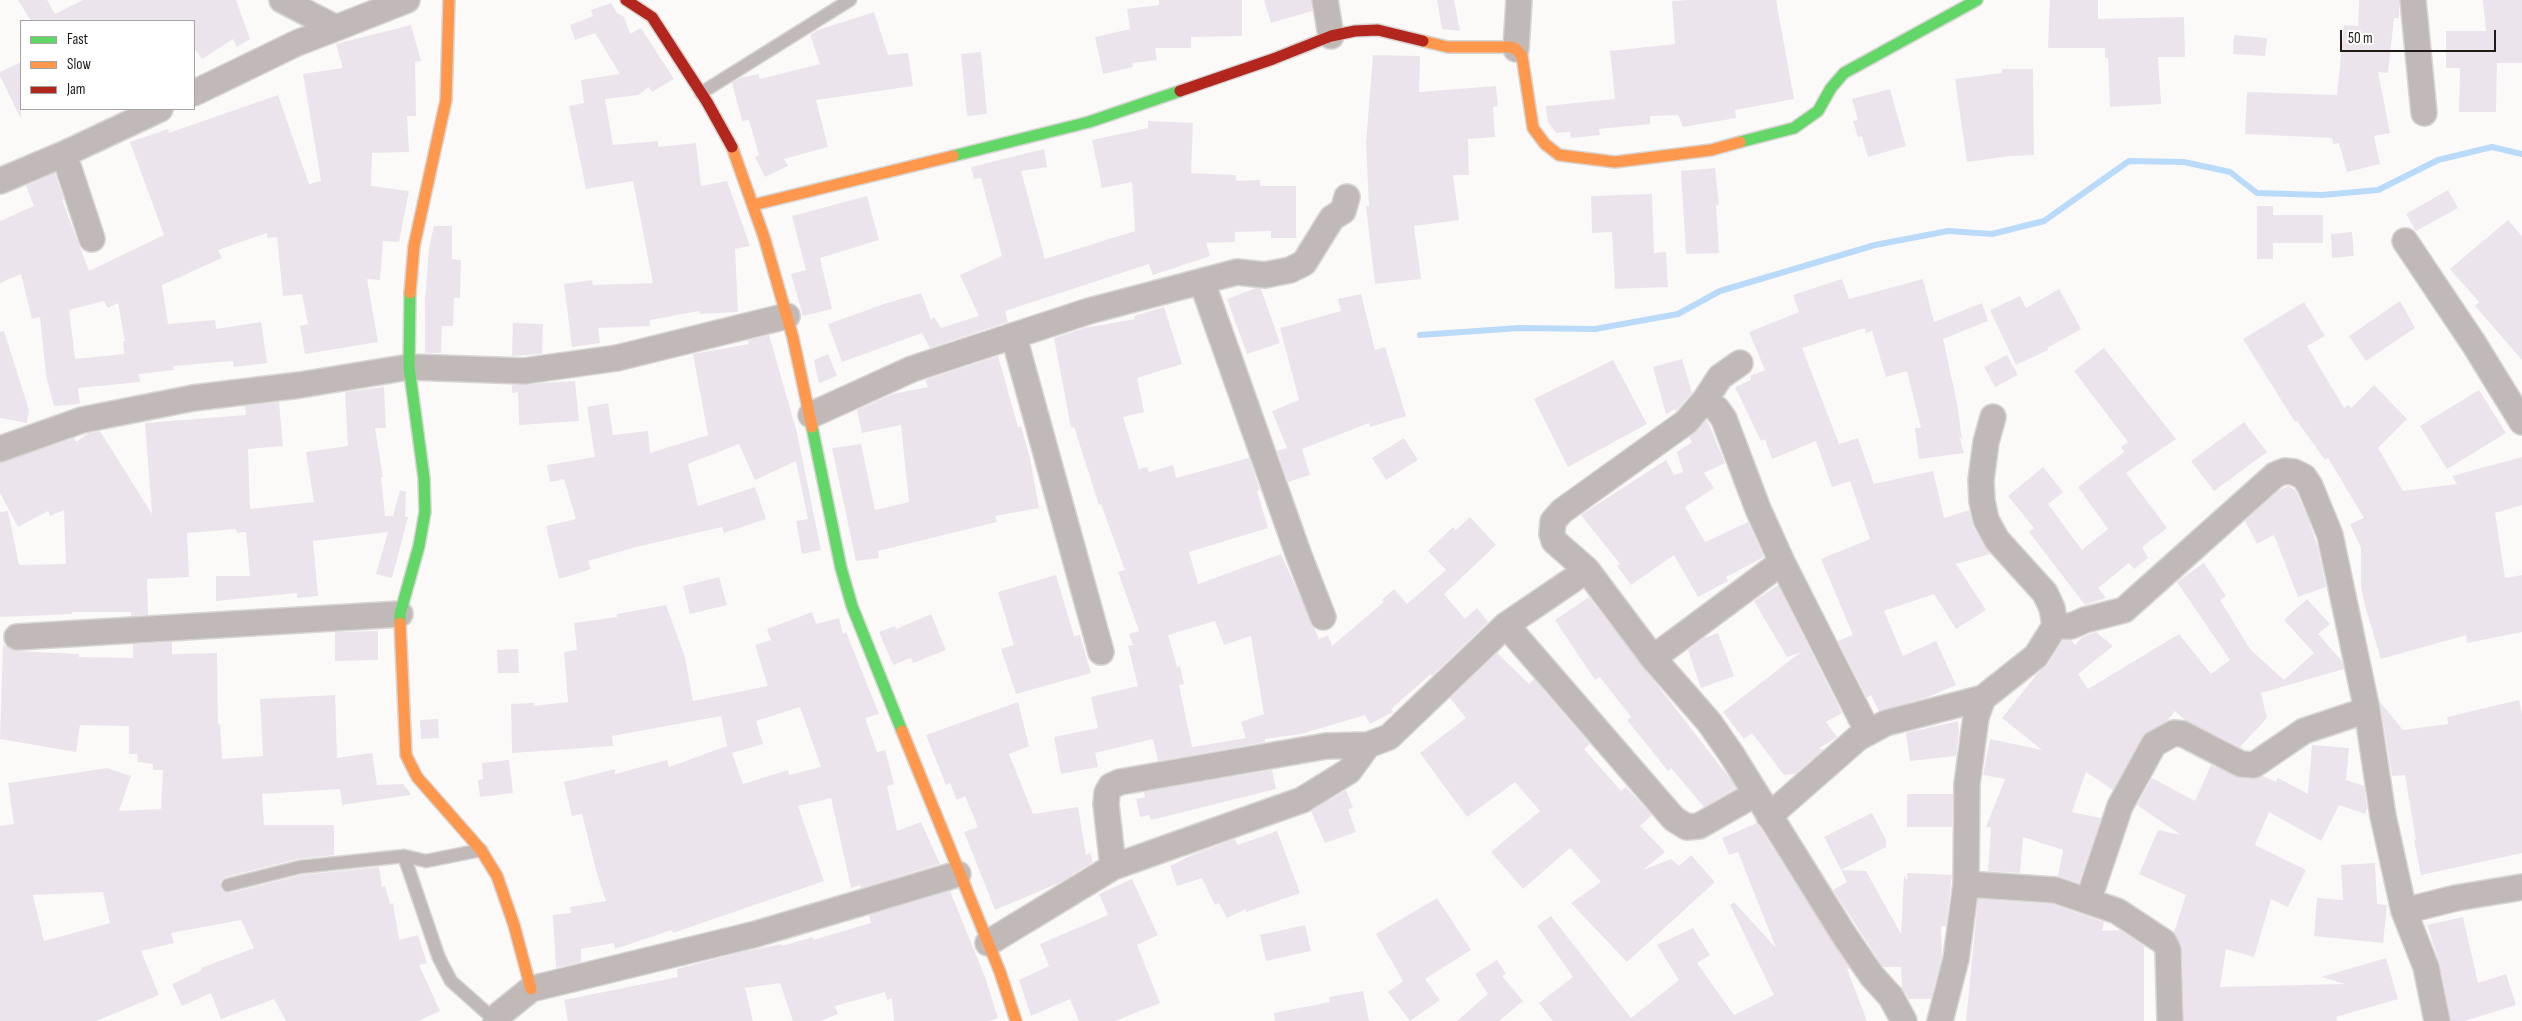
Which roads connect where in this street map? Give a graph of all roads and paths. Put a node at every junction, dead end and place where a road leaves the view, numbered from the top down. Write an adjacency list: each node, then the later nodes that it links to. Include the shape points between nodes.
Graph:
1 (282, 0): 10 (street)
2 (407, 0): 10 (street)
3 (449, 0): 27 (street, via 446,100 414,246 409,300)
4 (626, 0): 14 (street, via 652,17)
5 (850, 0): 14 (lane)
6 (1325, 0): 11 (street)
7 (1519, 0): 12 (street)
8 (1977, 0): 12 (street, via 1844,73 1818,111 1794,128 1711,150 1615,162 1559,155 1545,144 1534,128 1522,56)
9 (2413, 0): 16 (street)
10 (336, 28): 13 (street, via 297,43)
11 (1331, 36): 12 (street, via 1378,30 1448,47); 20 (street, via 1089,122)
12 (1516, 49)
13 (195, 93)
14 (701, 93): 20 (street, via 732,148)
15 (158, 110): 17 (street)
16 (2424, 114)
17 (64, 154): 18 (street); 21 (street)
18 (0, 181)
19 (1347, 197): 23 (street, via 1343,211 1332,218 1304,263 1290,270 1265,275 1237,272)
20 (753, 205): 24 (street)
21 (92, 239)
22 (2405, 241): 31 (street)
23 (1202, 282): 25 (street, via 1089,310); 36 (street)
24 (787, 316): 27 (street, via 617,358 524,371); 29 (street)
25 (1014, 337): 29 (street, via 912,369); 40 (street)
26 (1740, 363): 28 (street, via 1720,377)
27 (409, 367): 32 (street, via 193,398 82,420); 35 (street, via 424,478 425,512)
28 (1705, 400): 33 (street, via 1724,419); 34 (street, via 1686,422 1557,516 1552,527 1554,541)
29 (811, 415): 51 (street, via 841,568 852,606)
30 (1993, 417): 38 (street, via 1981,480 1986,520 1997,540 2045,593)
31 (2522, 422)
32 (0, 449)
33 (1782, 562): 41 (street); 44 (street)
34 (1587, 570): 37 (street); 41 (street)
35 (400, 614): 39 (street); 48 (street, via 406,755 417,777)
36 (1323, 617)
37 (1506, 624): 45 (street, via 1389,737); 46 (street, via 1674,820 1687,827 1699,826)
38 (2055, 626): 42 (street, via 2036,656); 43 (street, via 2071,626 2124,610 2259,486 2274,475 2294,472 2304,477 2310,486 2330,535)
39 (17, 637)
40 (1101, 652)
41 (1653, 658): 46 (street, via 1709,722)
42 (1983, 698): 44 (street, via 1886,723); 52 (street, via 1976,717 1968,775)
43 (2367, 710): 55 (street, via 2304,731 2254,765 2241,764 2184,734 2174,733 2154,744 2120,806); 56 (street, via 2383,816)
44 (1868, 732): 47 (street)
45 (1368, 744): 50 (street, via 1349,771 1302,800); 50 (street, via 1326,746 1111,786 1106,793 1106,804)
46 (1756, 794): 47 (street)
47 (1769, 816): 61 (street, via 1844,935)
48 (481, 850): 49 (lane, via 426,862); 58 (street, via 497,876)
49 (404, 856): 53 (lane, via 300,867); 59 (lane, via 439,958 451,981)
50 (1114, 867): 57 (street)
51 (958, 874): 57 (street); 58 (street, via 756,934)
52 (1966, 884): 55 (street, via 2055,890); 62 (street, via 1956,959)
53 (228, 885)
54 (2522, 887): 56 (street)
55 (2088, 901): 63 (street, via 2117,911 2164,942 2168,950)
56 (2404, 911): 64 (street, via 2426,967)
57 (988, 943): 60 (street)
58 (531, 990): 59 (street, via 500,1014)
59 (496, 1021)
60 (1016, 1021)
61 (1904, 1021)
62 (1940, 1021)
63 (2170, 1021)
64 (2437, 1021)

